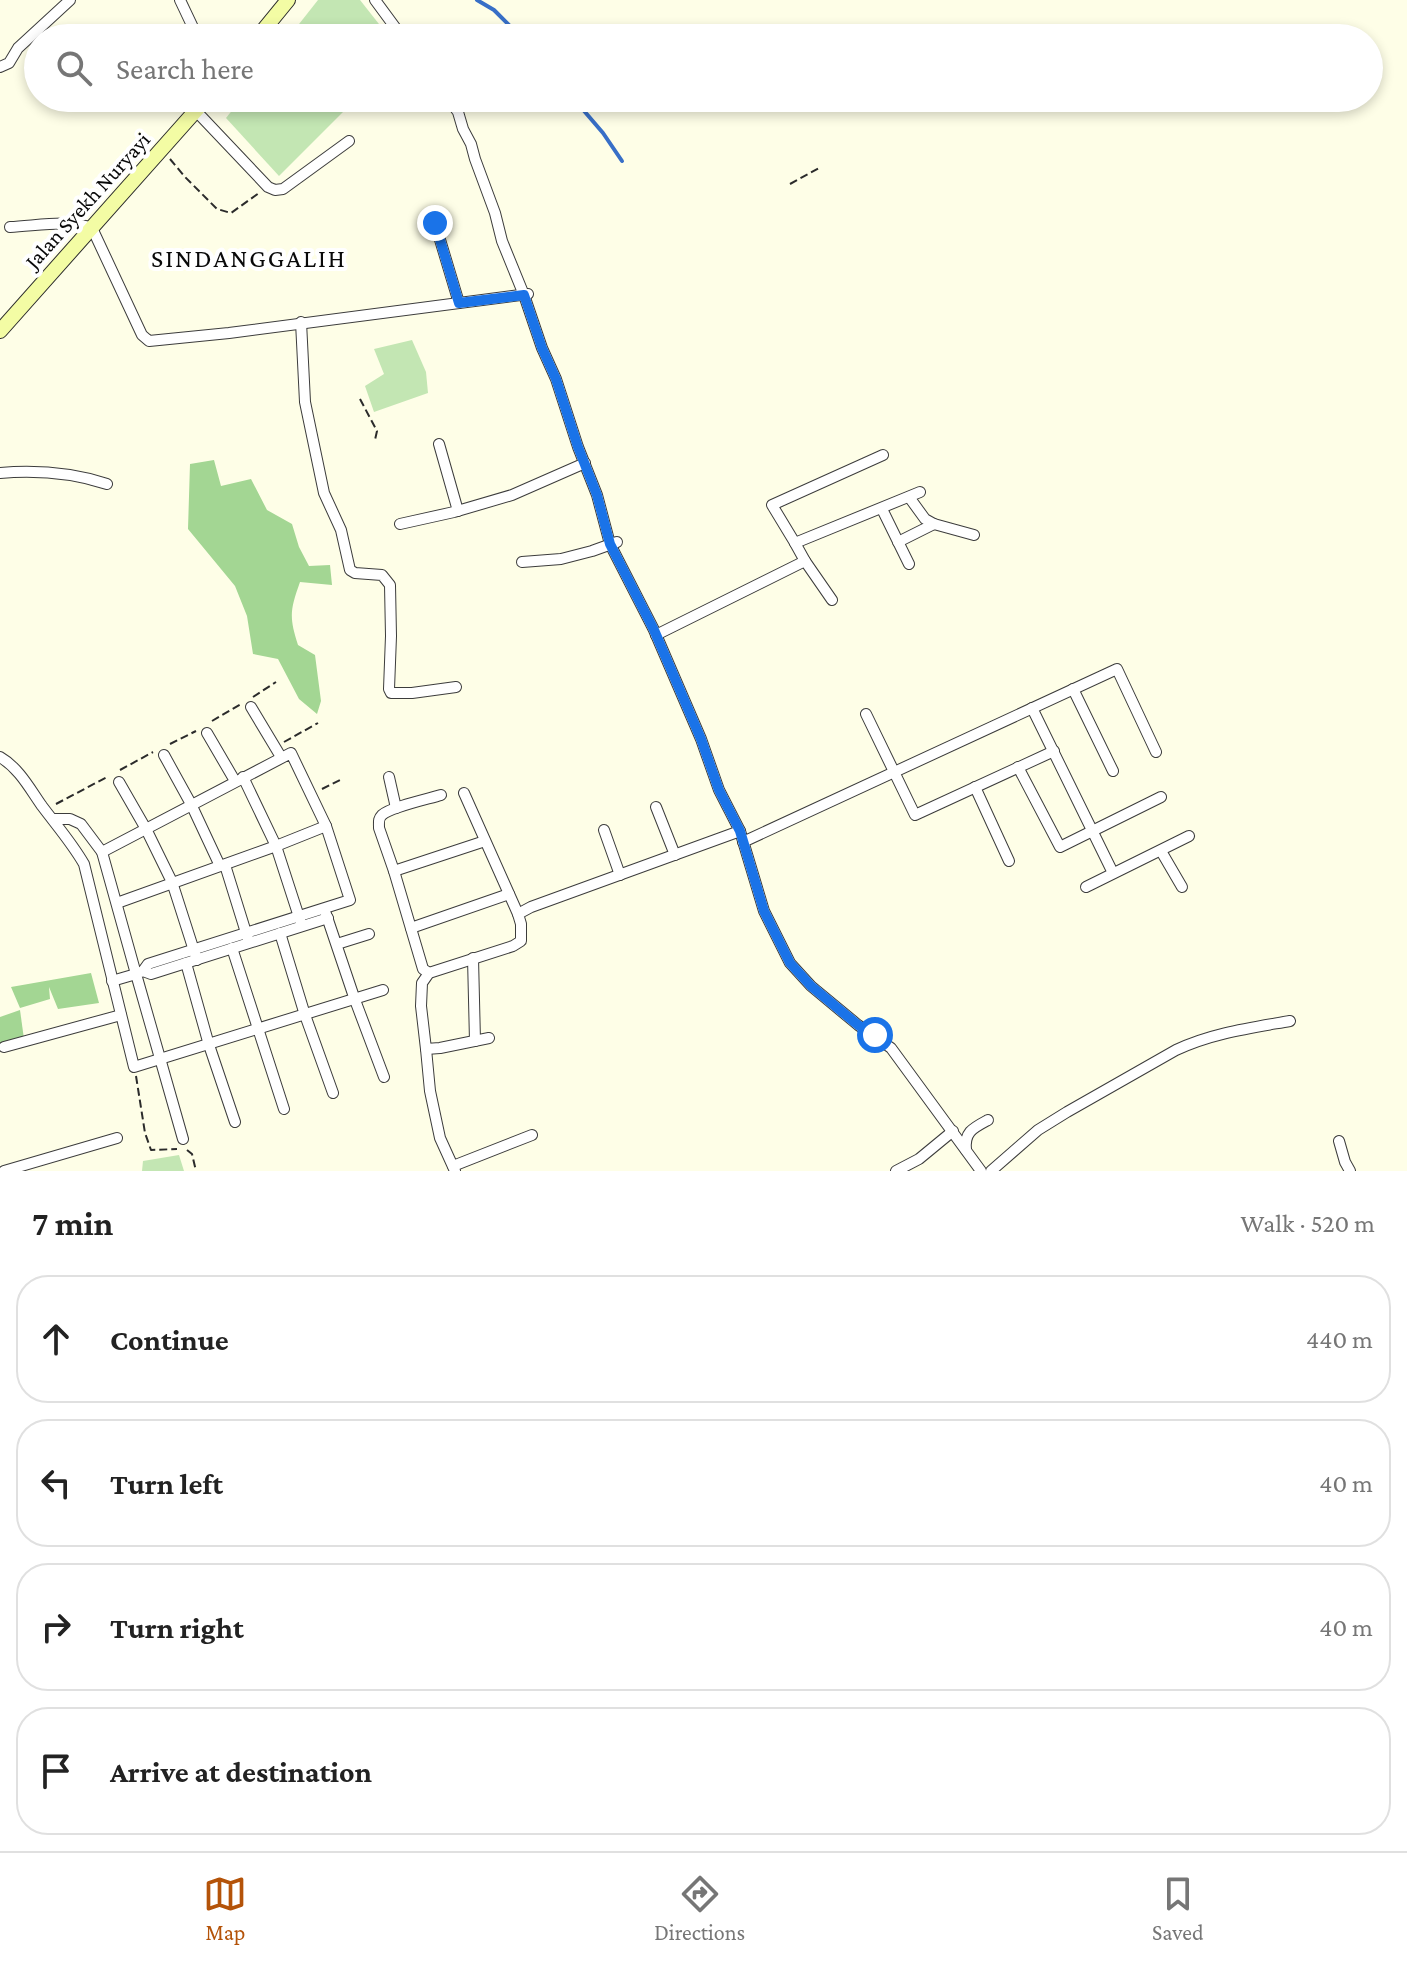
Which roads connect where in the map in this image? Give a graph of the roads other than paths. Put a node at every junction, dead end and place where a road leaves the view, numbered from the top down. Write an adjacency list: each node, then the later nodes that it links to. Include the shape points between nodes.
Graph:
1 (70, 0): 5 (street)
2 (180, 0): 6 (street)
3 (288, 0): 7 (main road)
4 (375, 0): 8 (street)
5 (44, 24)
6 (191, 24)
7 (268, 24)
8 (393, 24)
9 (24, 42): 10 (street)
10 (0, 67)
11 (195, 112): 17 (main road, Jalan Syekh Nuryayi)
12 (197, 112): 14 (street, via 275,190)
13 (458, 112): 18 (street, via 502,241)
14 (349, 141)
15 (435, 223): 19 (street)
16 (10, 227): 17 (street)
17 (92, 228): 20 (street, via 149,341); 21 (main road, Jalan Syekh Nuryayi)
18 (527, 294): 19 (street); 24 (street)
19 (459, 303): 20 (street)
20 (301, 322): 40 (street, via 305,402 324,493 341,530 350,570 382,575 390,585 389,689 412,693)
21 (0, 331)
22 (439, 444): 28 (street)
23 (883, 455): 34 (street, via 772,505)
24 (585, 463): 28 (street, via 512,495); 33 (street)
25 (0, 473): 26 (street, via 35,471)
26 (107, 484)
27 (882, 509): 30 (street, via 914,494 925,519); 32 (street); 34 (street)
28 (458, 511): 29 (street)
29 (400, 524)
30 (934, 524): 31 (street); 32 (street)
31 (974, 535)
32 (898, 542): 37 (street)
33 (614, 543): 36 (street, via 561,559); 39 (street)
34 (795, 543): 35 (street)
35 (805, 561): 38 (street); 39 (street)
36 (522, 562)
37 (909, 564)
38 (832, 600)
39 (656, 635): 69 (street)
40 (456, 687)
41 (1073, 689): 43 (street); 48 (street, via 1117,669); 52 (street)
42 (251, 707): 47 (street)
43 (1032, 708): 46 (street); 53 (street)
44 (866, 714): 53 (street)
45 (207, 733): 55 (street)
46 (1054, 751): 51 (street); 68 (street)
47 (278, 752): 55 (street); 65 (street, via 291,753)
48 (1156, 752)
49 (164, 755): 61 (street)
50 (0, 757): 64 (street)
51 (1018, 767): 57 (street); 68 (street, via 1060,847)
52 (1113, 771)
53 (894, 772): 57 (street, via 915,815); 69 (street)
54 (389, 777): 63 (street)
55 (239, 779): 61 (street); 72 (street)
56 (119, 782): 66 (street)
57 (975, 787): 76 (street)
58 (464, 793): 71 (street)
59 (441, 795): 63 (street)
60 (1161, 797): 68 (street)
61 (191, 804): 66 (street); 77 (street)
62 (656, 807): 75 (street)
63 (396, 808): 78 (street, via 379,822)
64 (53, 819): 74 (street, via 81,824); 99 (street, via 84,864)
65 (326, 826): 72 (street); 86 (street, via 350,900)
66 (146, 829): 74 (street); 81 (street)
67 (604, 830): 80 (street)
68 (1092, 830): 79 (street)
69 (741, 836): 75 (street); 117 (street, via 764,911 790,963 811,986 891,1048)
70 (1189, 836): 73 (street)
71 (485, 841): 78 (street); 84 (street)
72 (276, 846): 77 (street); 88 (street)
73 (1161, 851): 79 (street); 83 (street)
74 (102, 852): 85 (street)
75 (675, 855): 80 (street)
76 (1009, 861)
77 (222, 866): 81 (street); 92 (street)
78 (394, 871): 89 (street)
79 (1113, 873): 82 (street)
80 (620, 875): 87 (street)
81 (172, 882): 85 (street); 95 (street)
82 (1086, 887)
83 (1182, 887)
84 (509, 894): 87 (street); 89 (street)
85 (117, 903): 97 (street)
86 (326, 913): 88 (street); 93 (street)
87 (518, 914): 96 (street, via 521,941)
88 (300, 921): 90 (street); 92 (street)
89 (411, 928): 98 (street, via 423,969)
90 (280, 933): 92 (street); 103 (street)
91 (369, 934): 93 (street)
92 (247, 938): 94 (street); 95 (street)
93 (337, 944): 101 (street)
94 (232, 948): 95 (street); 105 (street)
95 (192, 958): 97 (street, via 148,964); 108 (street)
96 (473, 958): 98 (street); 107 (street)
97 (139, 972): 99 (street); 111 (street)
98 (429, 973): 110 (street, via 422,983 421,1006)
99 (112, 981): 102 (street)
100 (383, 990): 101 (street)
101 (355, 1000): 103 (street); 112 (street)
102 (121, 1015): 109 (street); 111 (street, via 134,1067)
103 (305, 1015): 105 (street); 113 (street)
104 (1290, 1021): 127 (street, via 1221,1033 1176,1050 1048,1124)
105 (258, 1030): 108 (street); 114 (street)
106 (489, 1038): 107 (street)
107 (475, 1041): 110 (street)
108 (209, 1045): 111 (street); 116 (street)
109 (4, 1047)
110 (426, 1049): 123 (street, via 440,1138)
111 (160, 1061): 120 (street)
112 (384, 1077)
113 (333, 1093)
114 (284, 1109)
115 (988, 1120): 122 (street, via 969,1131)
116 (235, 1122)
117 (953, 1131): 122 (street); 125 (street)
118 (532, 1135): 123 (street)
119 (117, 1138): 124 (street)
120 (183, 1139)
121 (1339, 1141): 128 (street)
122 (966, 1150): 126 (street)
123 (454, 1169)
124 (4, 1171)
125 (896, 1171)
126 (981, 1171)
127 (991, 1171)
128 (1350, 1171)

